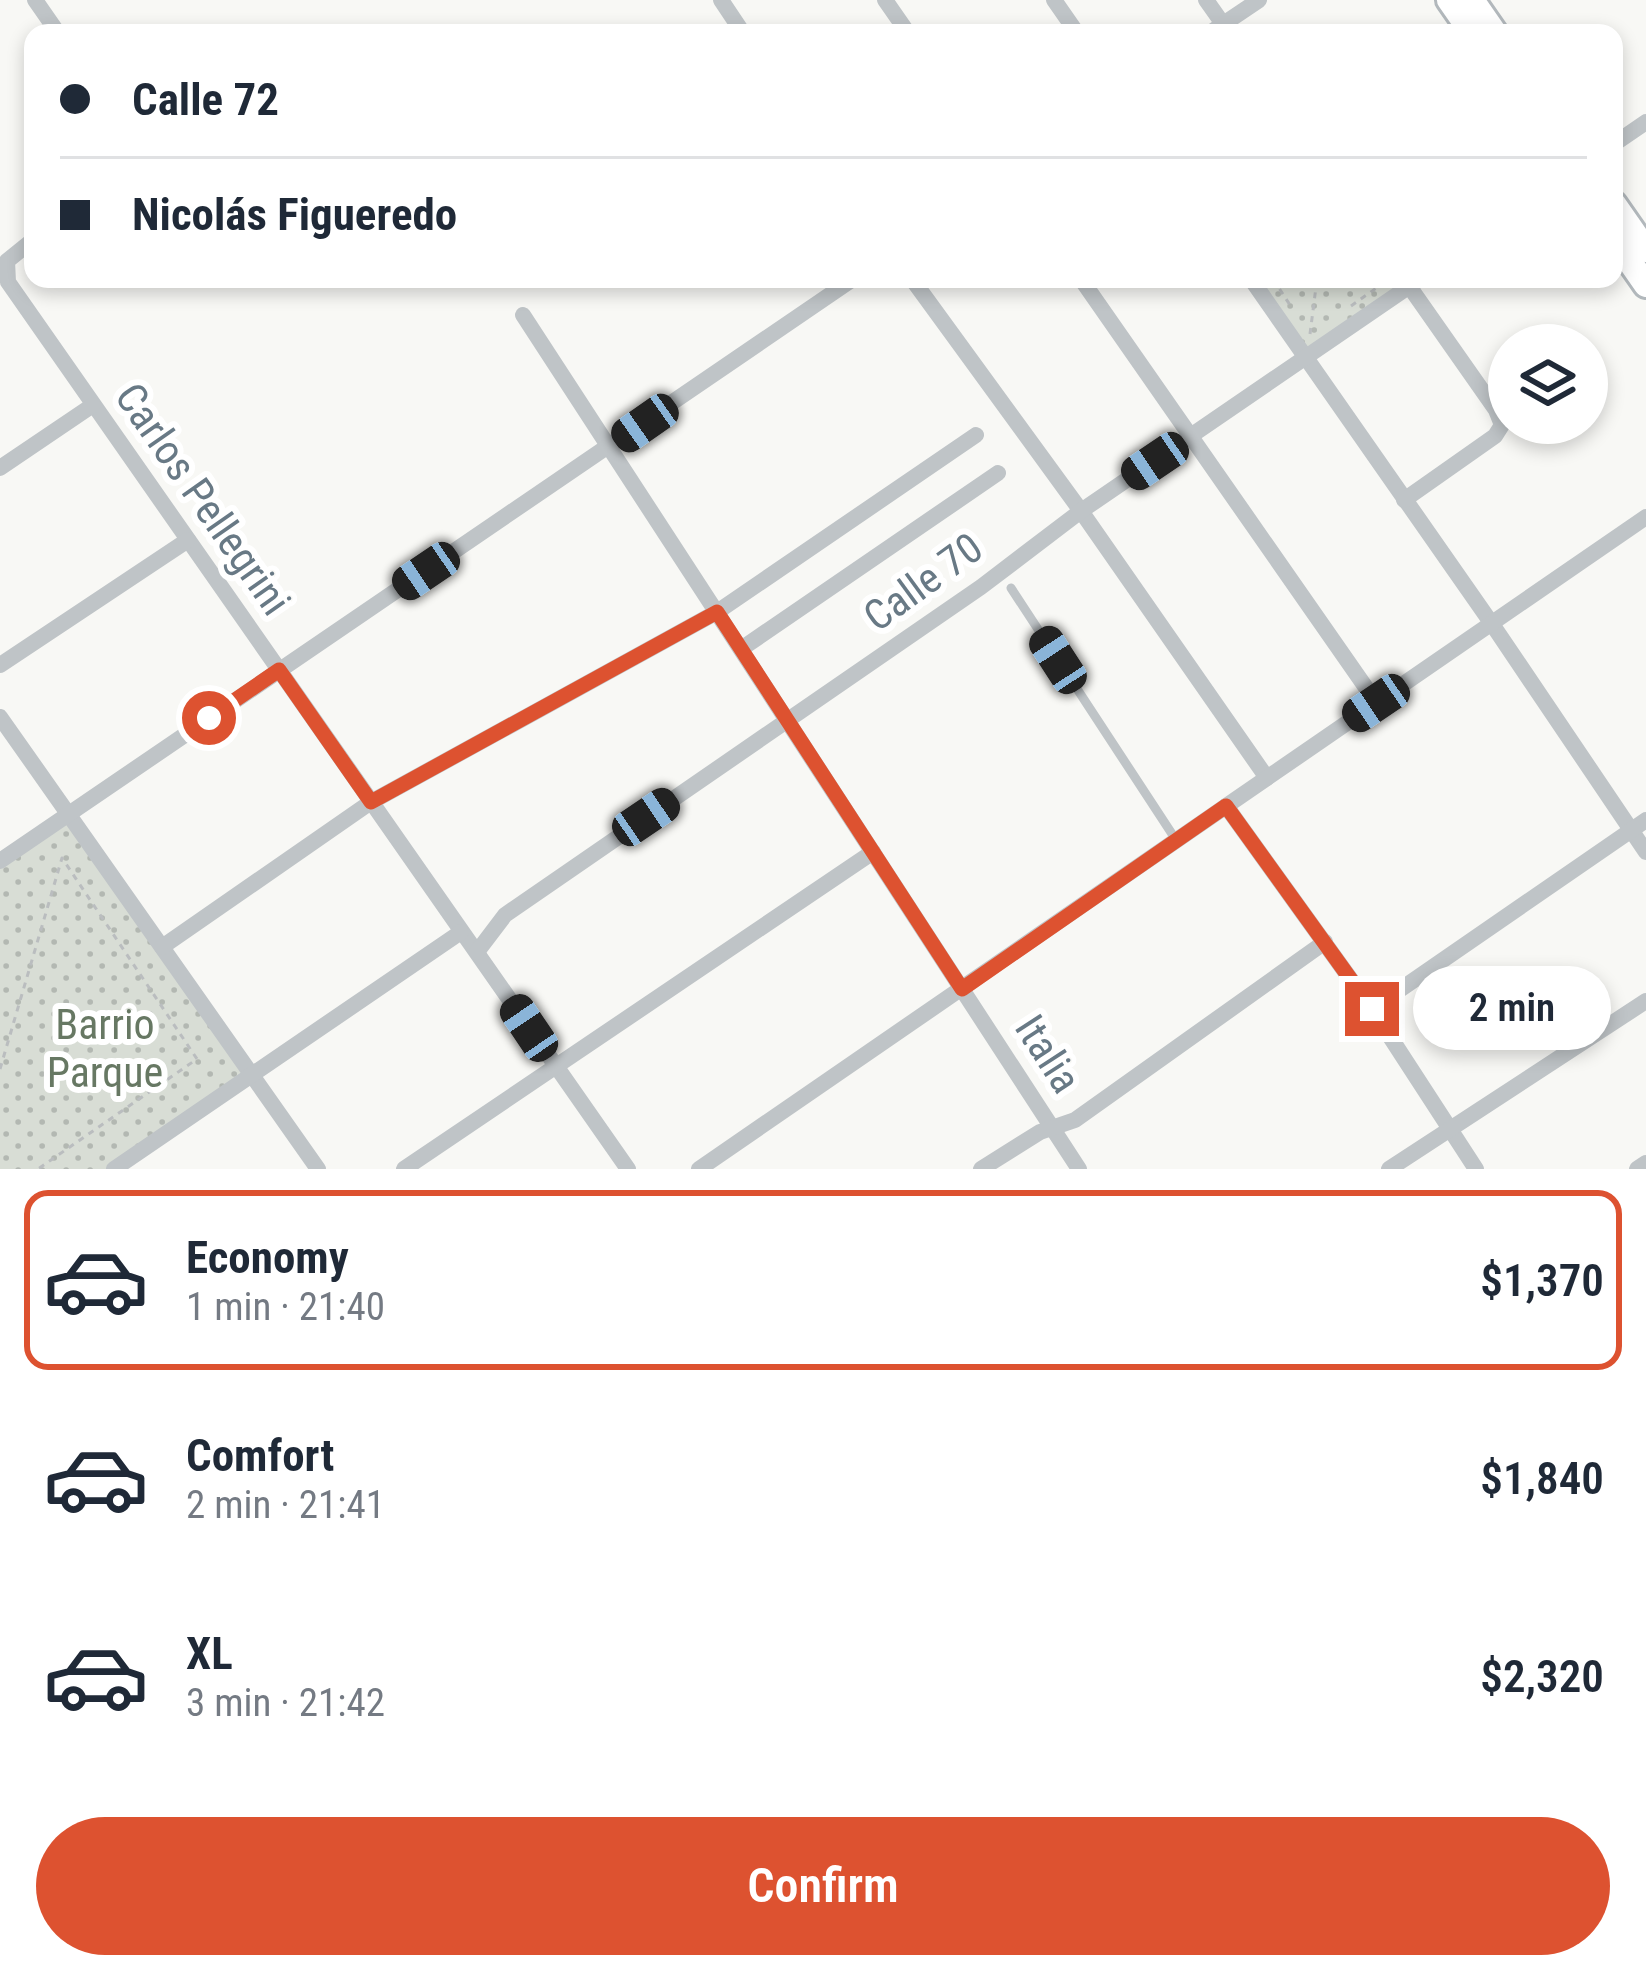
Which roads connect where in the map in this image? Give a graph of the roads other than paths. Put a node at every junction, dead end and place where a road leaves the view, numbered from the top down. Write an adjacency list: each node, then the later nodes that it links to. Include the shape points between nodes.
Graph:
1 (1259, 0): 2 (street)
2 (1222, 24)
3 (1623, 217): 5 (main road)
4 (24, 247): 7 (street, via 7,261)
5 (1646, 250)
6 (1623, 252): 8 (main road)
7 (4, 285): 17 (street, Carlos Pellegrini)
8 (1646, 285)
9 (840, 288): 20 (street)
10 (919, 288): 24 (street)
11 (1087, 288): 19 (street)
12 (1257, 288): 16 (street)
13 (1408, 288): 16 (street, Calle 70)
14 (1418, 288): 23 (street, via 1502,425)
15 (524, 315): 20 (street, Italia)
16 (1306, 357): 19 (street, Calle 70); 23 (street)
17 (93, 405): 21 (street); 26 (street, Carlos Pellegrini)
18 (976, 435): 28 (street)
19 (1192, 436): 24 (street, Calle 70); 33 (street)
20 (610, 447): 28 (street, Italia); 32 (street)
21 (0, 468)
22 (998, 473): 30 (street)
23 (1404, 500): 29 (street)
24 (1082, 511): 35 (street, Calle 70); 36 (street)
25 (1646, 517): 29 (street)
26 (188, 540): 31 (street); 32 (street, Carlos Pellegrini)
27 (1011, 588): 41 (lane)
28 (717, 612): 30 (street, Italia); 37 (street)
29 (1492, 625): 33 (street); 40 (street)
30 (741, 649): 35 (street, Italia)
31 (0, 665)
32 (279, 670): 37 (street, Carlos Pellegrini); 39 (street)
33 (1376, 703): 36 (street)
34 (0, 717): 39 (street)
35 (788, 720): 43 (street, Italia); 48 (street, Calle 70, via 506,914)
36 (1267, 778): 38 (street)
37 (371, 802): 45 (street, Carlos Pellegrini); 47 (street)
38 (1226, 806): 41 (street); 46 (street)
39 (69, 814): 44 (street); 47 (street)
40 (1638, 825): 42 (street); 51 (street)
41 (1176, 840): 49 (street)
42 (1646, 852)
43 (873, 853): 49 (street, Italia); 52 (street)
44 (0, 861)
45 (461, 932): 48 (street, Carlos Pellegrini); 53 (street)
46 (1325, 942): 51 (street); 54 (street, via 1075,1120)
47 (162, 947): 53 (street)
48 (477, 952): 52 (street, Carlos Pellegrini)
49 (962, 989): 54 (street, Italia); 61 (street)
50 (1646, 1001): 55 (street)
51 (1372, 1009): 55 (street)
52 (555, 1066): 59 (street); 60 (street, Carlos Pellegrini)
53 (252, 1074): 57 (street); 58 (street)
54 (1054, 1127): 62 (street); 63 (street, Italia)
55 (1450, 1130): 64 (street); 65 (street)
56 (1646, 1163): 66 (street)
57 (114, 1169)
58 (318, 1169)
59 (404, 1169)
60 (628, 1169)
61 (699, 1169)
62 (981, 1169)
63 (1079, 1169)
64 (1389, 1169)
65 (1476, 1169)
66 (1637, 1169)

